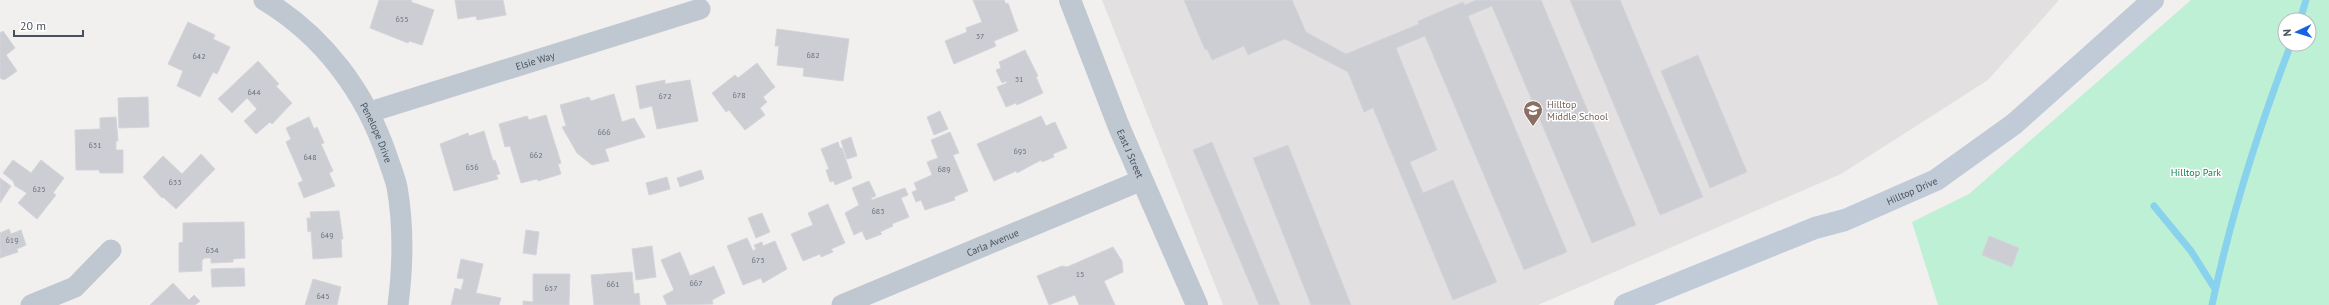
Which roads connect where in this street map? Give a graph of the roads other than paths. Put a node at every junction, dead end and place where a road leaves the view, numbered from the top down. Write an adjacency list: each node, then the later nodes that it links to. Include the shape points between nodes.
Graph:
1 (264, 0): 5 (street, Penelope Drive, via 309,33 328,52)
2 (1070, 0): 6 (street, East J Street)
3 (2153, 0): 12 (main road, Hilltop Drive, via 2014,124 1936,180 1845,220 1815,228)
4 (700, 9): 5 (street, Elsie Way)
5 (370, 112): 9 (street, Penelope Drive, via 397,187 402,244)
6 (1142, 180): 10 (street, Carla Avenue); 11 (street, East J Street)
7 (111, 250): 8 (street, via 75,287)
8 (30, 305)
9 (398, 305)
10 (842, 305)
11 (1197, 305)
12 (1625, 305)

